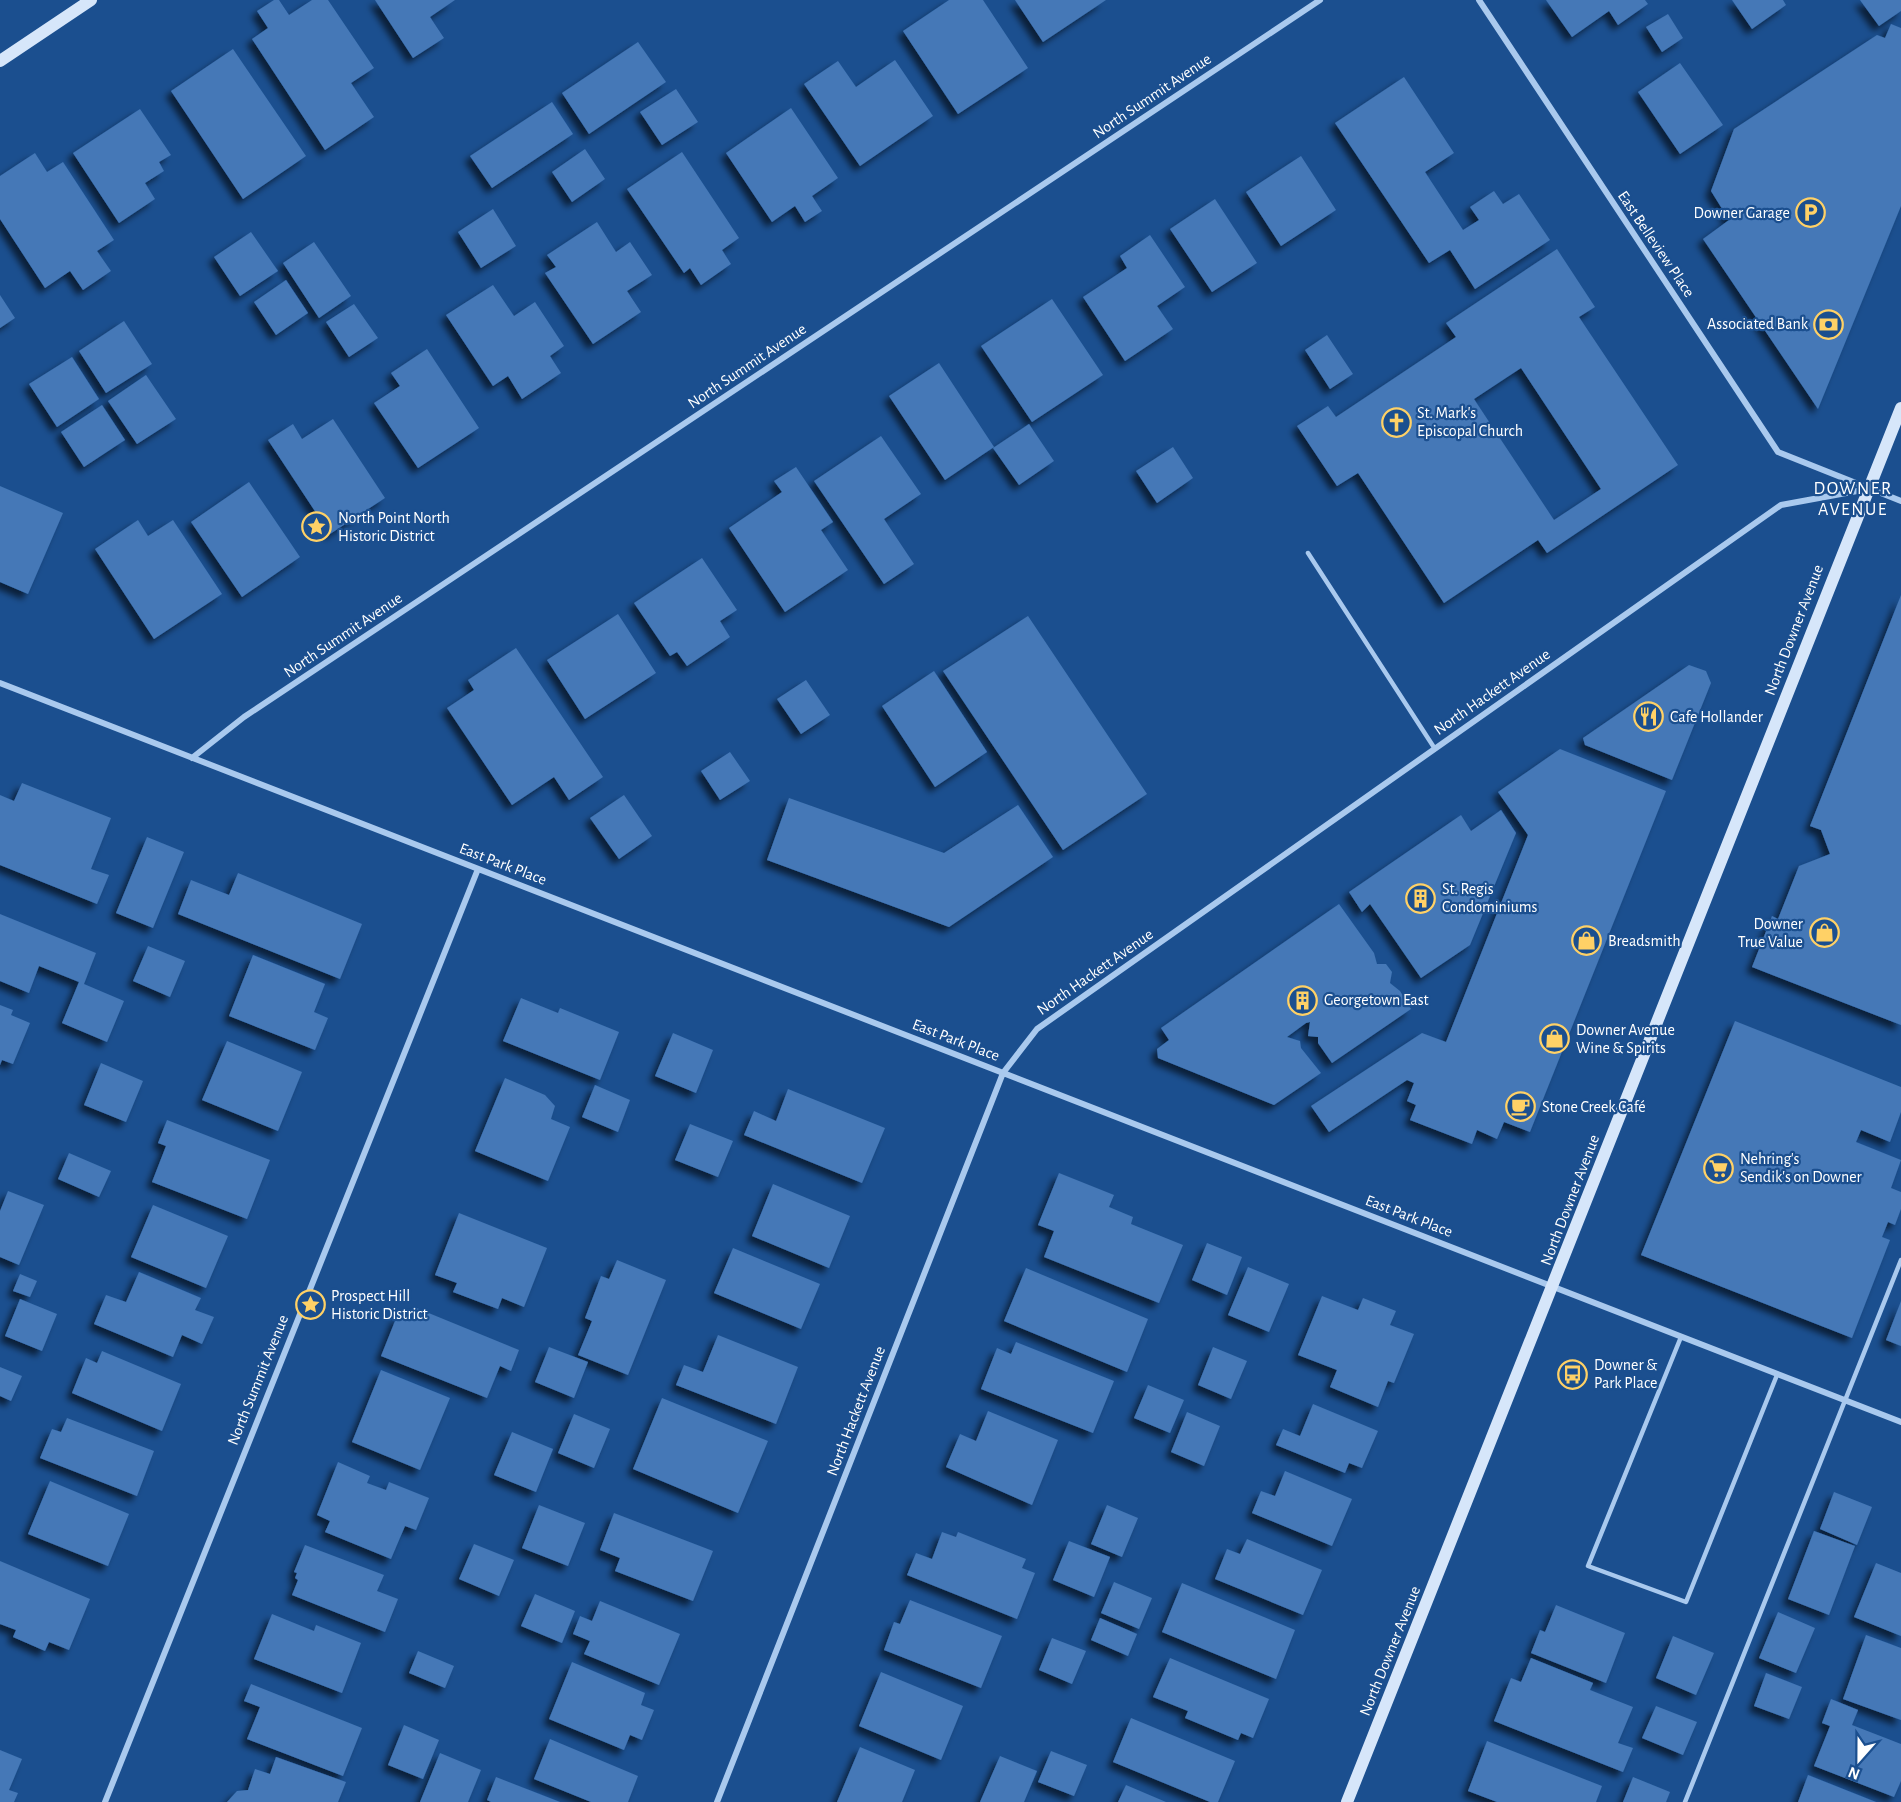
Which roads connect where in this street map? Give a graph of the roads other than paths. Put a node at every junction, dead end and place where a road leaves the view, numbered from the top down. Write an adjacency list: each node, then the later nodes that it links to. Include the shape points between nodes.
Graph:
1 (91, 0): 4 (street)
2 (1320, 0): 11 (street, North Summit Avenue, via 244,717)
3 (1479, 0): 6 (street, East Belleview Place, via 1778,452)
4 (0, 61)
5 (1901, 408): 6 (street, North Downer Avenue)
6 (1868, 488): 7 (street, East Belleview Place); 10 (street, North Hackett Avenue, via 1781,505); 15 (street, North Downer Avenue)
7 (1901, 501)
8 (1308, 553): 10 (lane)
9 (0, 683): 11 (street, East Park Place)
10 (1435, 749): 13 (street, North Hackett Avenue, via 1037,1029)
11 (192, 758): 12 (street, East Park Place)
12 (478, 869): 13 (street, East Park Place); 20 (street, North Summit Avenue)
13 (1003, 1073): 15 (street, East Park Place); 21 (street, North Hackett Avenue)
14 (1901, 1260): 18 (lane)
15 (1554, 1286): 16 (street, East Park Place); 22 (street, North Downer Avenue)
16 (1681, 1337): 17 (street, East Park Place); 17 (lane, via 1588,1566 1686,1602)
17 (1777, 1375): 18 (street, East Park Place)
18 (1845, 1400): 19 (street, East Park Place); 23 (lane)
19 (1901, 1422)
20 (105, 1802)
21 (717, 1802)
22 (1347, 1802)
23 (1685, 1802)

